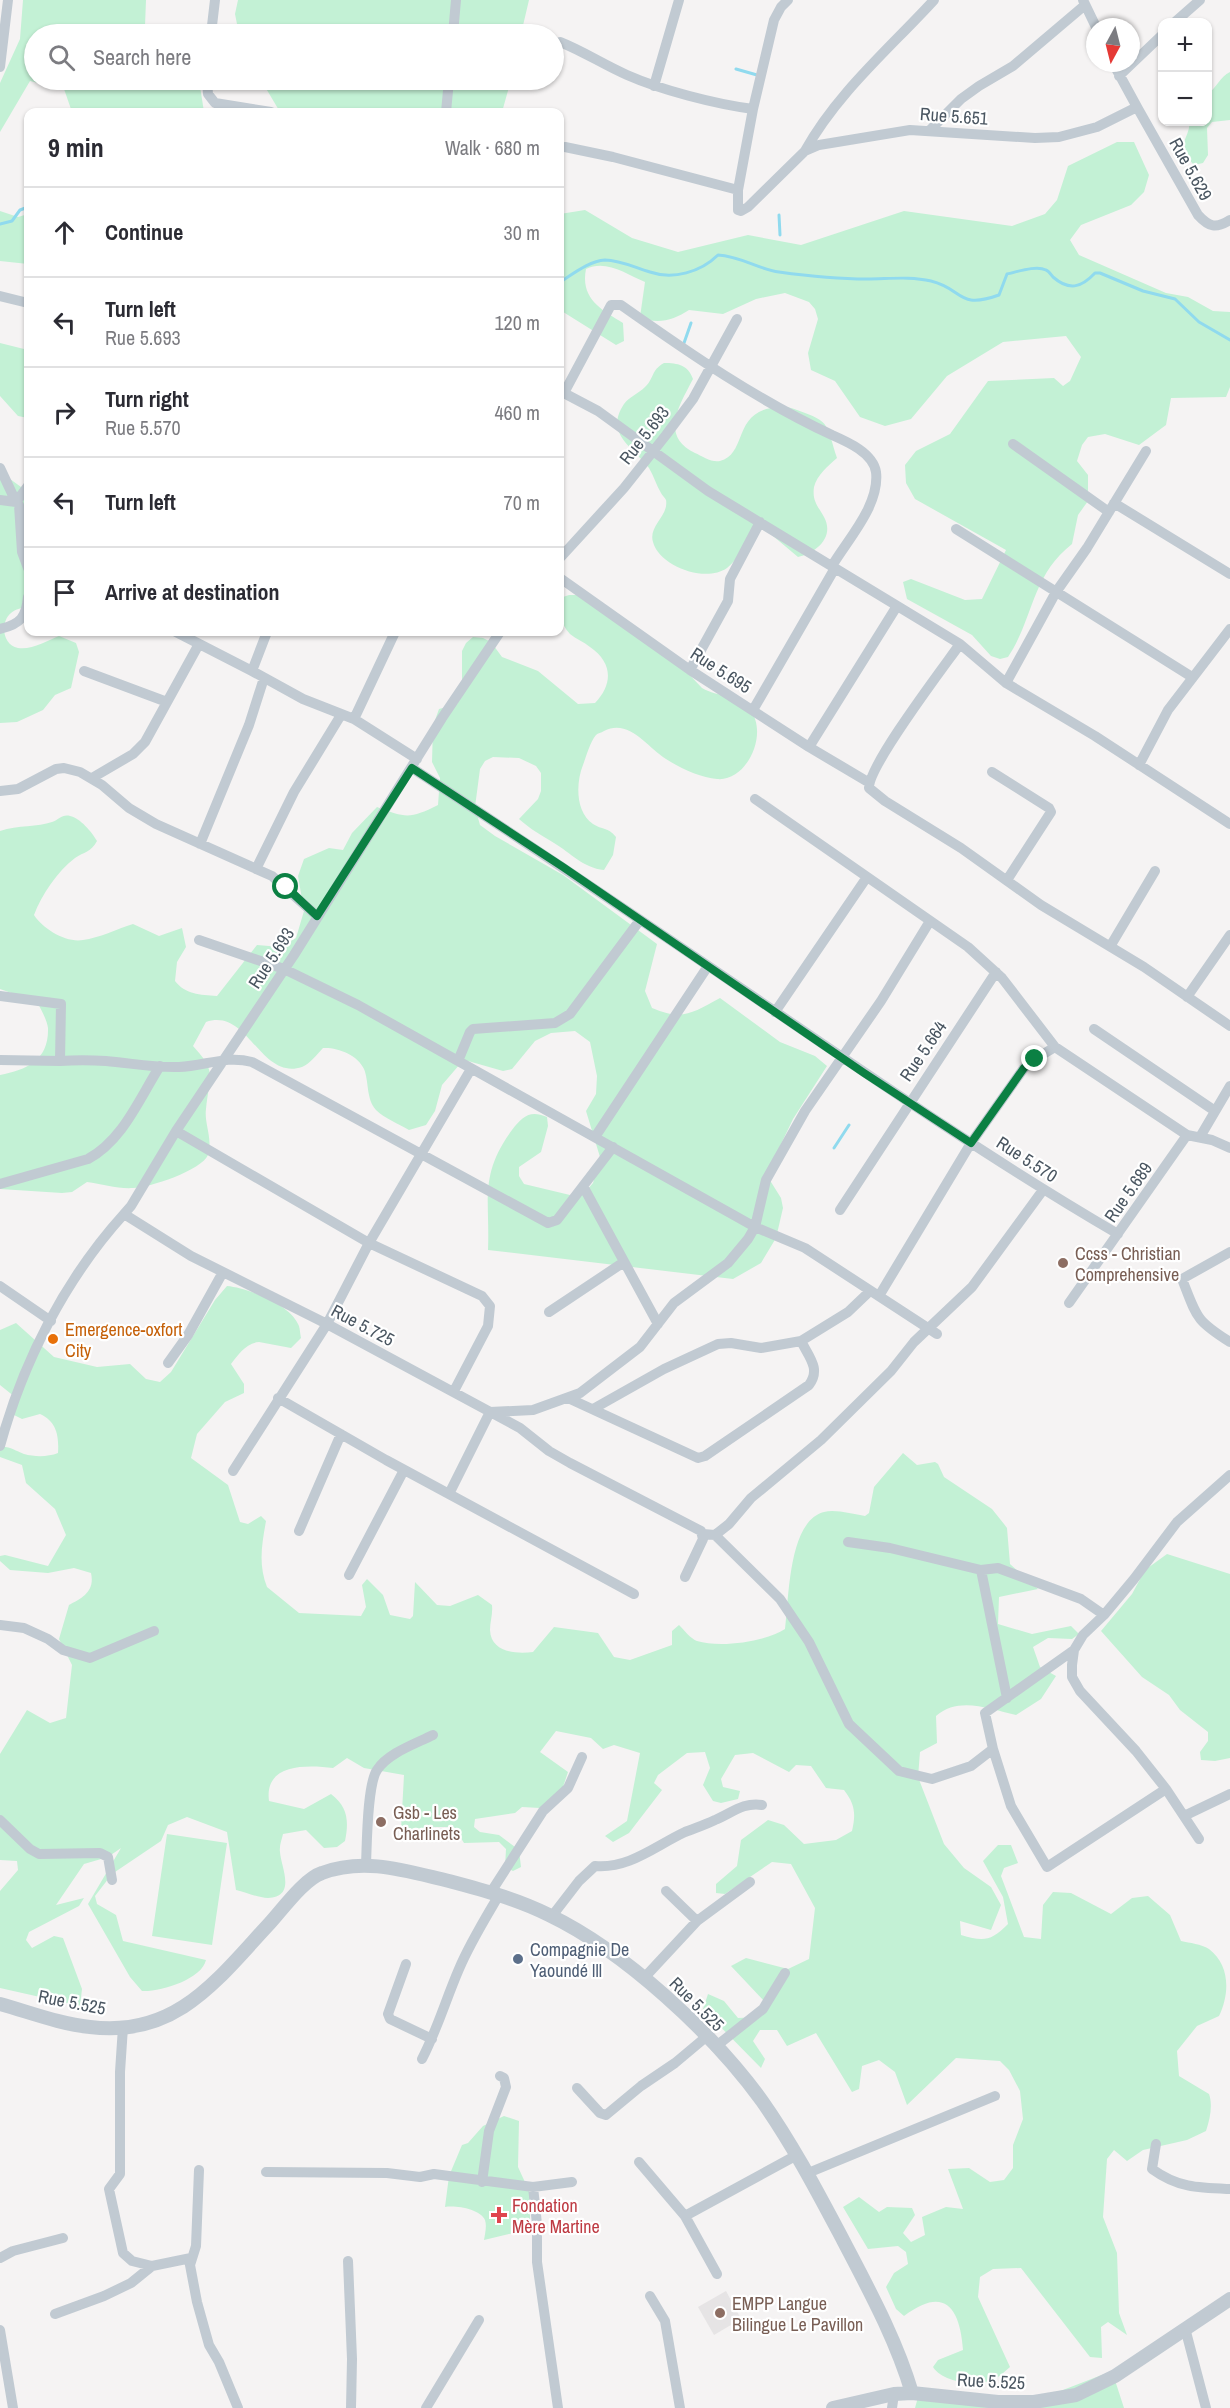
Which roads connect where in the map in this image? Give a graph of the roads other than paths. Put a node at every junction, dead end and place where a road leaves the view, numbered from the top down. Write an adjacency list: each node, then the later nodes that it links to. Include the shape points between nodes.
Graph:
1 (8, 0): 15 (street)
2 (215, 0): 11 (street)
3 (456, 0): 12 (street)
4 (679, 0): 18 (street)
5 (934, 0): 27 (street, via 835,106)
6 (1200, 0): 10 (street)
7 (783, 2): 24 (street, via 770,34)
8 (1084, 2): 9 (street); 25 (street, via 1013,66 961,99)
9 (1092, 18)
10 (1180, 18)
11 (212, 24)
12 (454, 24)
13 (1158, 39): 17 (street)
14 (564, 44): 18 (street)
15 (0, 67)
16 (1117, 72): 17 (street)
17 (1119, 76): 21 (street)
18 (654, 86): 24 (street)
19 (208, 90): 22 (street, via 215,103)
20 (448, 90): 23 (street)
21 (1137, 107): 25 (street, Rue 5.651, via 1097,127 1059,137); 29 (street, Rue 5.629, via 1198,215 1214,227)
22 (246, 108)
23 (446, 108)
24 (753, 109): 28 (street)
25 (930, 130): 27 (street, Rue 5.651, via 867,136)
26 (565, 147): 28 (street)
27 (805, 150): 28 (street, Rue 5.651, via 741,211 736,204)
28 (738, 190)
29 (1230, 220)
30 (0, 296): 31 (street)
31 (24, 302)
32 (737, 319): 33 (street, Rue 5.693)
33 (710, 368): 34 (street, via 615,304); 37 (street, Rue 5.693, via 693,399); 48 (street, via 867,456 875,470 874,496)
34 (564, 388)
35 (564, 393): 37 (street, via 598,411)
36 (1013, 444): 43 (street)
37 (652, 451): 44 (street); 46 (street, Rue 5.693)
38 (1146, 451): 43 (street)
39 (0, 468): 42 (street)
40 (24, 491): 42 (street)
41 (0, 500): 42 (street)
42 (16, 502): 47 (street, via 21,513)
43 (1111, 508): 49 (street); 51 (street)
44 (760, 522): 48 (street); 62 (street, via 730,579 728,601)
45 (956, 529): 51 (street)
46 (564, 554)
47 (24, 560)
48 (833, 567): 52 (street); 69 (street)
49 (1230, 574)
50 (564, 581): 62 (street, Rue 5.695)
51 (1056, 592): 65 (street); 67 (street)
52 (897, 606): 61 (street); 72 (street)
53 (24, 616): 54 (street, via 12,626)
54 (0, 629)
55 (1230, 629): 65 (street)
56 (186, 636): 60 (street, Rue 5.570)
57 (265, 636): 64 (street)
58 (391, 636): 71 (street)
59 (494, 636): 73 (street, Rue 5.693)
60 (199, 644): 64 (street, Rue 5.570); 68 (street)
61 (960, 644): 67 (street); 77 (street)
62 (690, 670): 69 (street, Rue 5.695)
63 (84, 671): 68 (street)
64 (252, 671): 66 (street, Rue 5.570)
65 (1192, 677): 74 (street, via 1168,710)
66 (264, 678): 70 (street, Rue 5.570); 81 (street)
67 (1006, 683): 74 (street)
68 (167, 702): 76 (street, via 145,742 133,754)
69 (753, 710): 72 (street, Rue 5.695)
70 (341, 714): 71 (street, Rue 5.570); 82 (street)
71 (354, 719): 73 (street, Rue 5.570)
72 (809, 747): 77 (street, Rue 5.695)
73 (414, 763): 86 (street, Rue 5.693); 87 (street, Rue 5.570)
74 (1139, 765): 80 (street)
75 (992, 772): 85 (street, via 1051,812)
76 (92, 778): 78 (street, via 56,769 18,789); 81 (street, via 129,808)
77 (868, 782): 85 (street, Rue 5.695, via 869,788 885,801)
78 (0, 791)
79 (755, 799): 84 (street)
80 (1230, 824)
81 (200, 844): 82 (street)
82 (256, 869): 86 (street, via 272,876)
83 (1155, 871): 91 (street)
84 (867, 877): 88 (street); 97 (street)
85 (1007, 880): 91 (street, Rue 5.695)
86 (317, 916): 93 (street, Rue 5.693)
87 (640, 920): 92 (street, Rue 5.570); 105 (street, via 570,1014 555,1023 473,1029)
88 (930, 921): 94 (street); 101 (street)
89 (1230, 935): 96 (street)
90 (199, 940): 93 (street)
91 (1111, 945): 96 (street, Rue 5.695)
92 (708, 966): 97 (street, Rue 5.570); 113 (street)
93 (284, 969): 102 (street, Rue 5.693); 105 (street)
94 (996, 972): 100 (street); 109 (street, Rue 5.664)
95 (0, 996): 104 (street, via 61,1004)
96 (1188, 997): 98 (street, Rue 5.695)
97 (775, 1012): 101 (street, Rue 5.570)
98 (1230, 1026)
99 (1094, 1029): 110 (street)
100 (1055, 1047): 112 (street); 115 (street, via 1024,1068)
101 (841, 1058): 109 (street, Rue 5.570); 124 (street, via 766,1180)
102 (222, 1059): 106 (street, via 196,1065); 111 (street); 118 (street, via 252,1062)
103 (0, 1060): 104 (street)
104 (60, 1061): 106 (street)
105 (458, 1061): 107 (street)
106 (160, 1066): 119 (street, via 118,1135 100,1152 88,1159)
107 (471, 1069): 113 (street); 118 (street)
108 (1230, 1086): 110 (street)
109 (909, 1102): 115 (street, Rue 5.570); 122 (street, Rue 5.664)
110 (1215, 1111): 114 (street)
111 (176, 1131): 123 (street); 126 (street)
112 (1187, 1135): 114 (street); 125 (street, Rue 5.689)
113 (595, 1137): 116 (street)
114 (1200, 1137): 117 (street)
115 (971, 1143): 121 (street, Rue 5.570); 131 (street)
116 (613, 1147): 120 (street); 124 (street)
117 (1230, 1148)
118 (420, 1154): 120 (street, via 543,1222 557,1220); 126 (street)
119 (0, 1184)
120 (583, 1186): 128 (street)
121 (1043, 1190): 125 (street, Rue 5.570); 137 (street, via 972,1287)
122 (840, 1210)
123 (124, 1214): 129 (street, Rue 5.725); 134 (street, via 93,1252)
124 (755, 1227): 131 (street, via 805,1248); 136 (street, via 728,1263 674,1303)
125 (1118, 1234): 132 (street, Rue 5.689)
126 (369, 1243): 135 (street); 141 (street, via 482,1296 490,1306 488,1326)
127 (1230, 1252): 139 (street, via 1182,1279 1196,1316 1204,1326)
128 (624, 1262): 133 (street); 136 (street)
129 (223, 1272): 135 (street, Rue 5.725); 140 (street)
130 (0, 1286): 134 (street)
131 (874, 1293): 137 (street); 138 (street)
132 (1069, 1303)
133 (549, 1312)
134 (51, 1320): 149 (street, via 19,1384)
135 (327, 1324): 141 (street, Rue 5.725); 142 (street)
136 (658, 1324): 143 (street, via 627,1359)
137 (932, 1332): 156 (street, via 914,1342 891,1371 821,1440 751,1498)
138 (801, 1341): 144 (street, via 761,1348 718,1344); 144 (street, via 815,1370 809,1385 705,1456 693,1456)
139 (1230, 1342)
140 (168, 1363)
141 (454, 1391): 146 (street, Rue 5.725)
142 (278, 1398): 148 (street); 150 (street)
143 (567, 1398): 144 (street); 145 (street)
144 (593, 1409)
145 (533, 1410): 146 (street); 147 (street)
146 (490, 1412): 147 (street, Rue 5.725); 153 (street)
147 (520, 1428): 155 (street, Rue 5.725, via 549,1451)
148 (342, 1434): 151 (street); 154 (street)
149 (0, 1446)
150 (233, 1470)
151 (404, 1470): 153 (street); 159 (street)
152 (1230, 1475): 162 (street, via 1177,1522)
153 (449, 1494): 161 (street)
154 (299, 1532)
155 (703, 1534): 156 (street); 160 (street)
156 (715, 1535): 168 (street, via 780,1599 809,1641 849,1724 899,1771 932,1779 971,1766)
157 (848, 1542): 158 (street)
158 (981, 1570): 162 (street, via 998,1568 1009,1572 1081,1599); 166 (street)
159 (349, 1575)
160 (685, 1577)
161 (634, 1594)
162 (1104, 1615): 165 (street)
163 (0, 1625): 164 (street, via 24,1628 63,1650 90,1658)
164 (154, 1631)
165 (1074, 1650): 166 (street); 170 (street, via 1072,1677 1080,1691)
166 (1007, 1698): 168 (street, via 985,1713)
167 (433, 1735): 176 (street, via 404,1749 377,1769 372,1779)
168 (993, 1749): 170 (street, via 1011,1806 1047,1867)
169 (582, 1757): 180 (street, via 568,1788 543,1811)
170 (1166, 1789): 173 (street)
171 (1230, 1794): 173 (street)
172 (762, 1805): 181 (street, via 741,1806 645,1855 609,1867 595,1866)
173 (1184, 1816): 175 (street)
174 (0, 1820): 177 (street, via 39,1854 100,1853 108,1857)
175 (1199, 1839)
176 (366, 1864): 180 (street, Rue 5.525); 187 (street, Rue 5.525, via 317,1875 193,2002 153,2022)
177 (112, 1880)
178 (750, 1882): 182 (street)
179 (666, 1891): 182 (street)
180 (495, 1893): 181 (street, Rue 5.525); 188 (street)
181 (552, 1916): 185 (street, Rue 5.525)
182 (697, 1922): 185 (street)
183 (406, 1964): 188 (street, via 388,2014 390,2019)
184 (784, 1973): 189 (street, via 763,2009)
185 (644, 1978): 189 (street, Rue 5.525)
186 (0, 2004): 187 (street, Rue 5.525, via 81,2026)
187 (123, 2027): 209 (street, via 120,2174 109,2189 123,2253 132,2261)
188 (432, 2039): 190 (street)
189 (710, 2042): 192 (street, via 641,2086 606,2115); 195 (street, Rue 5.525, via 760,2099)
190 (422, 2059)
191 (501, 2076): 200 (street, via 506,2087 489,2131)
192 (577, 2088)
193 (995, 2096): 199 (street)
194 (1156, 2144): 203 (street, via 1152,2169 1168,2180 1194,2187)
195 (796, 2156): 199 (street, Rue 5.525); 204 (street)
196 (639, 2162): 204 (street)
197 (199, 2170): 207 (street, via 196,2246)
198 (266, 2172): 200 (street, via 434,2175)
199 (808, 2173): 217 (street, Rue 5.525, via 896,2347)
200 (482, 2182): 202 (street)
201 (572, 2182): 202 (street)
202 (533, 2187): 224 (street, via 539,2278)
203 (1230, 2188)
204 (685, 2216): 210 (street)
205 (63, 2238): 206 (street)
206 (0, 2258)
207 (191, 2258): 209 (street); 221 (street, via 192,2282 209,2346)
208 (348, 2261): 222 (street)
209 (152, 2266): 213 (street, via 131,2283)
210 (717, 2274)
211 (651, 2296): 225 (street, via 665,2321)
212 (1230, 2299): 215 (street, Rue 5.525)
213 (55, 2314)
214 (479, 2320): 223 (street)
215 (1185, 2328): 219 (street, Rue 5.525, via 1115,2376); 227 (street)
216 (0, 2330): 220 (street)
217 (912, 2392): 218 (street); 219 (street, Rue 5.525, via 998,2402)
218 (893, 2401): 226 (street)
219 (1066, 2402)
220 (13, 2408)
221 (238, 2408)
222 (351, 2408)
223 (426, 2408)
224 (558, 2408)
225 (680, 2408)
226 (832, 2408)
227 (1206, 2408)

